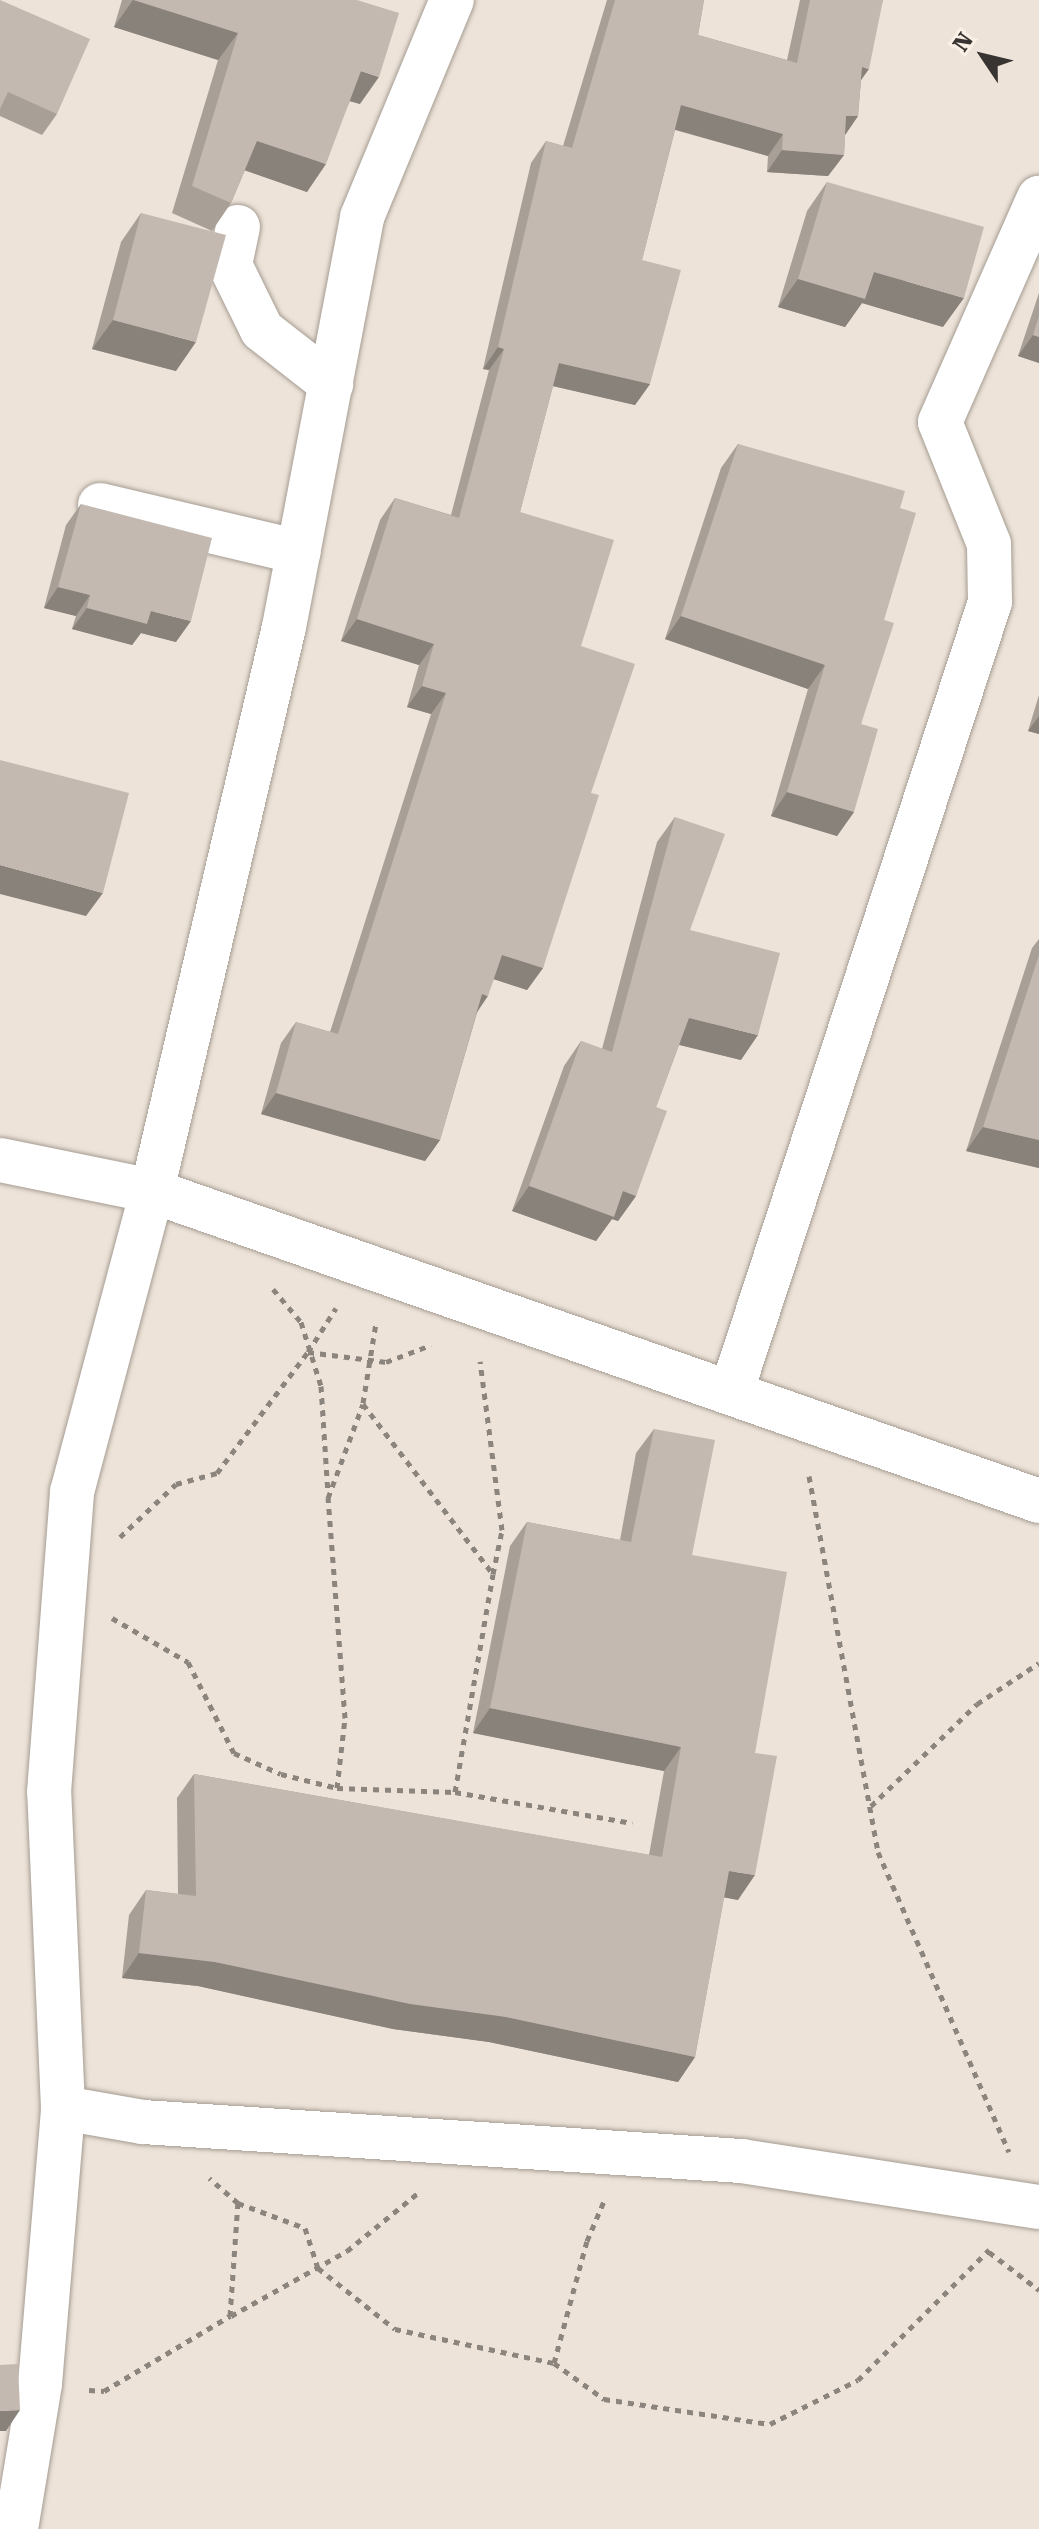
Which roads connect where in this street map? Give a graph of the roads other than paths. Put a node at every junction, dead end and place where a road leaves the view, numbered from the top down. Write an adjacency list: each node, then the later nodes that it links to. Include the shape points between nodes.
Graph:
1 (452, 0): 4 (street, via 362,217)
2 (1039, 198): 9 (street, via 940,422 989,544 990,602)
3 (238, 227): 4 (street, via 230,265 262,330)
4 (331, 384): 6 (street)
5 (100, 505): 6 (street)
6 (299, 552): 8 (street)
7 (0, 1160): 8 (street)
8 (152, 1191): 9 (street, via 386,1271 479,1318); 11 (street, via 72,1492 49,1792)
9 (731, 1393): 10 (street)
10 (1039, 1501)
11 (63, 2108): 12 (street, via 143,2122 742,2161); 13 (street, via 40,2384)
12 (1035, 2205)
13 (16, 2529)

